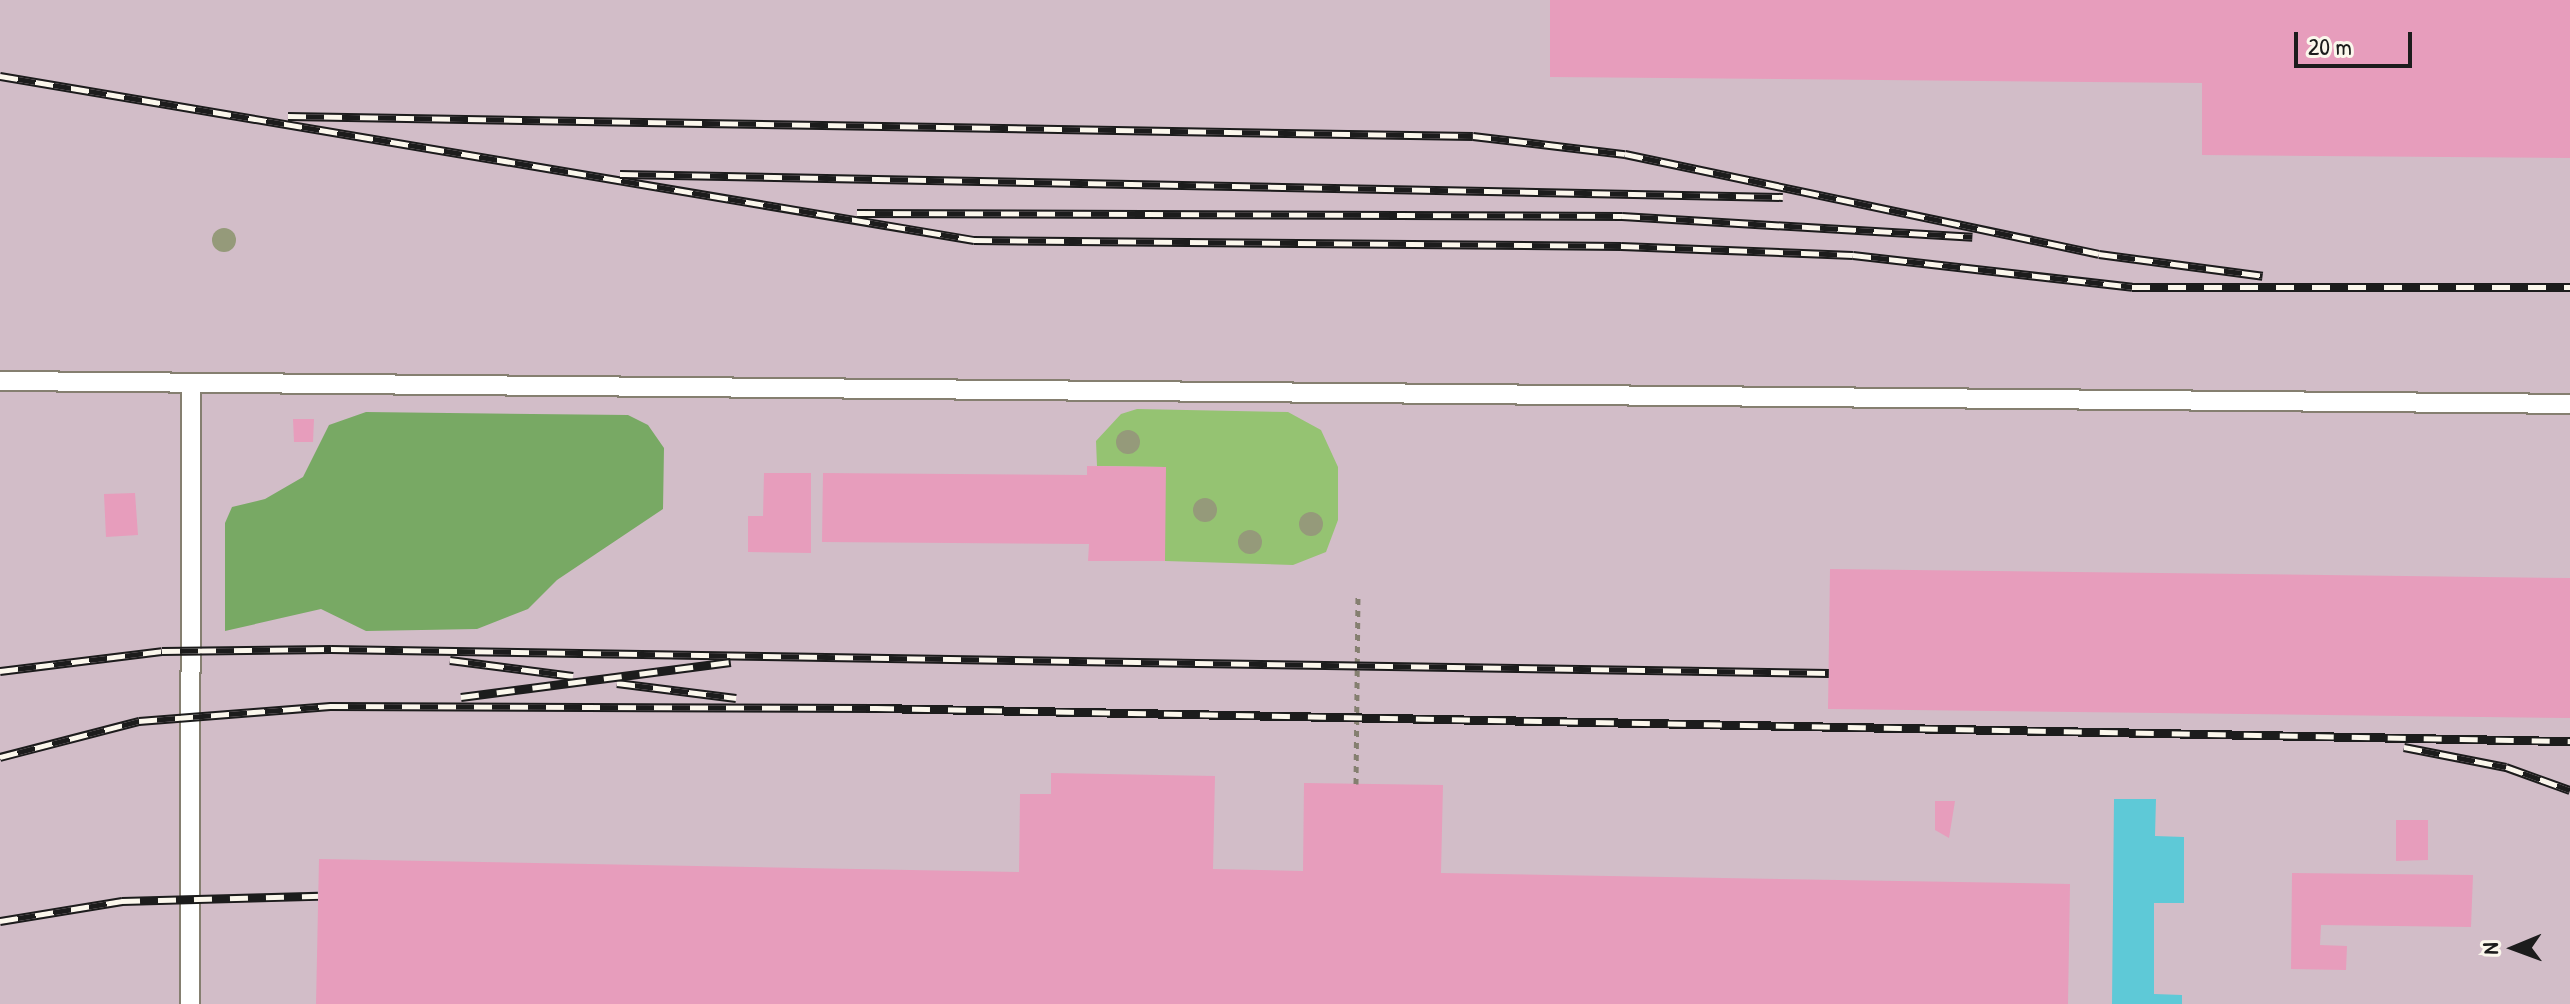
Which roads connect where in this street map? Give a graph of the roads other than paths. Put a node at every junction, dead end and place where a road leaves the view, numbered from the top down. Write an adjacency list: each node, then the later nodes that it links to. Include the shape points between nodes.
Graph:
1 (0, 381): 2 (lane)
2 (191, 383): 3 (lane); 4 (lane)
3 (2570, 404)
4 (190, 1004)

